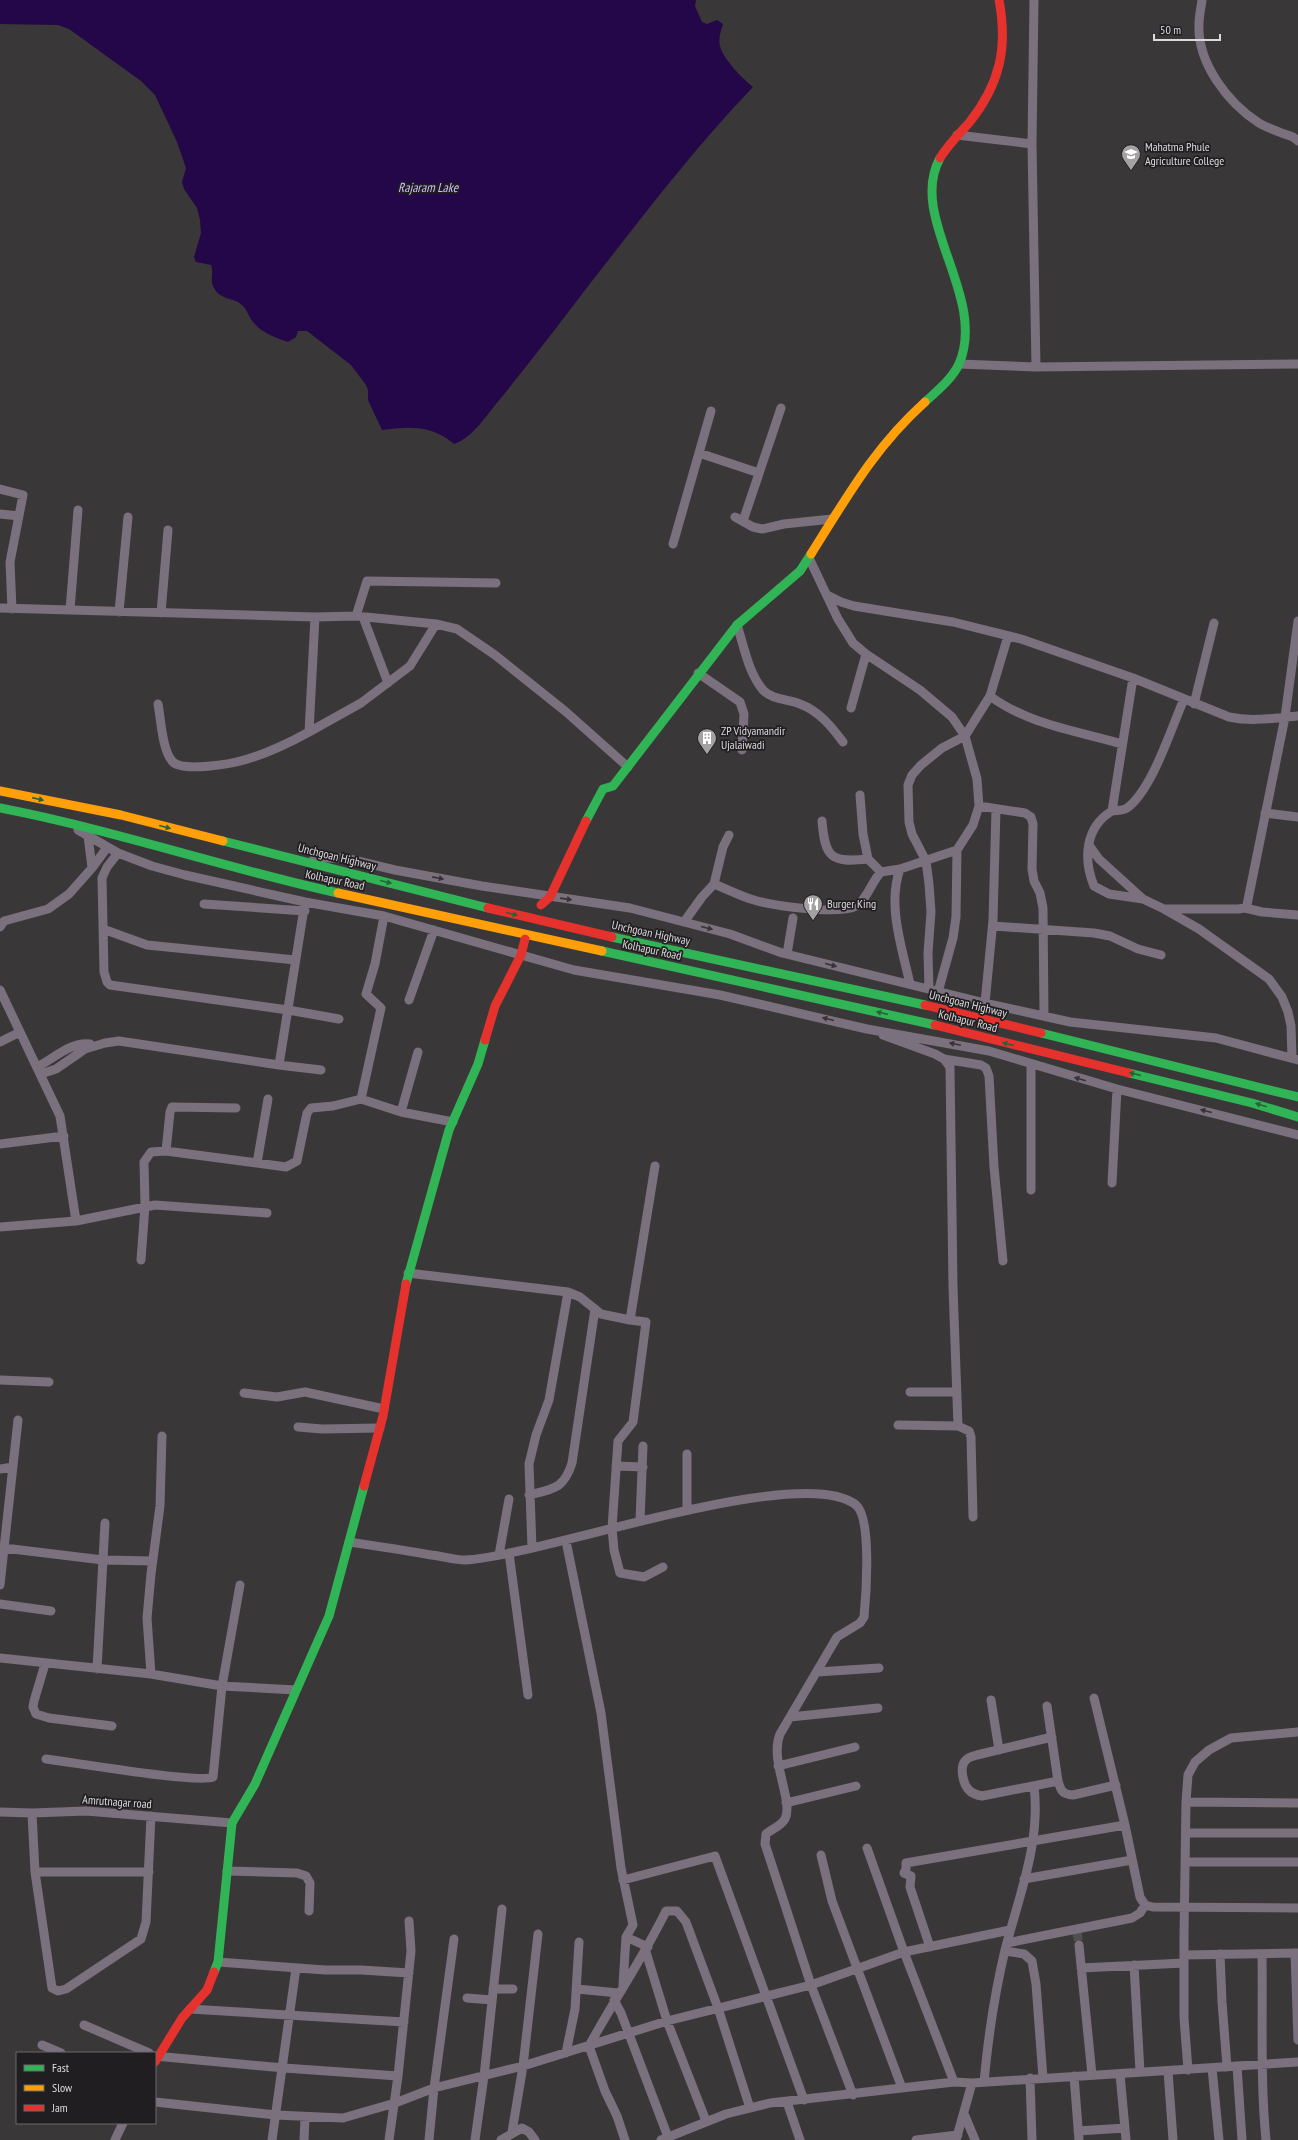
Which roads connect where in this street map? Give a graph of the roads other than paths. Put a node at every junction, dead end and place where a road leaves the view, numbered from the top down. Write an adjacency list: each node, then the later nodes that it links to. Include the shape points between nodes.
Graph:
1 (999, 0): 4 (main road, via 1003,17 1004,49 1000,66 993,86)
2 (1034, 0): 6 (street)
3 (1202, 0): 5 (street, via 1199,25 1209,69 1228,96 1242,110 1260,123)
4 (957, 135): 6 (street); 7 (main road, via 942,155 933,172 930,186 944,243 959,288 963,311 963,339)
5 (1298, 141)
6 (1032, 144): 9 (street)
7 (959, 364): 9 (street); 19 (main road, via 941,387 878,450)
8 (1298, 364): 9 (street)
9 (1036, 367)
10 (781, 408): 13 (street)
11 (711, 411): 12 (street)
12 (699, 452): 13 (street); 21 (street)
13 (759, 473): 19 (street, via 739,519 762,529)
14 (0, 489): 17 (street, via 23,495)
15 (78, 510): 27 (street)
16 (0, 514): 17 (street)
17 (19, 516): 26 (street, via 10,562)
18 (128, 516): 28 (street)
19 (832, 519): 22 (main road)
20 (168, 530): 29 (street)
21 (673, 544)
22 (809, 558): 24 (street); 35 (main road, via 785,586 750,610)
23 (496, 583): 30 (street, via 367,581)
24 (827, 595): 36 (street, via 854,606 953,622); 37 (street, via 853,643)
25 (0, 608): 26 (street)
26 (12, 609): 27 (street)
27 (70, 610): 28 (street)
28 (119, 612): 29 (street)
29 (161, 613): 31 (street)
30 (359, 616): 31 (street); 34 (street); 40 (street)
31 (315, 617): 48 (street)
32 (1298, 621): 47 (street)
33 (1214, 623): 44 (street)
34 (436, 624): 40 (street, via 410,666); 53 (street, via 457,629 495,655 565,711)
35 (737, 625): 38 (main road); 50 (street, via 753,674 764,691 773,697 800,704 816,712)
36 (1008, 636): 39 (street); 41 (street)
37 (866, 654): 45 (street); 49 (street, via 939,704)
38 (698, 673): 52 (street, via 740,702 744,714); 53 (main road)
39 (1133, 678): 42 (street); 51 (street)
40 (388, 683): 48 (street, via 361,703)
41 (990, 696): 49 (street); 51 (street, via 1024,716)
42 (1184, 699): 44 (street); 59 (street, via 1150,778 1137,798 1125,809)
43 (158, 704): 48 (street, via 166,748 173,762 185,768 244,760)
44 (1194, 704): 47 (street, via 1244,720)
45 (851, 708)
46 (1298, 716): 47 (street)
47 (1285, 717): 60 (street)
48 (309, 732)
49 (965, 736): 56 (street, via 977,779); 72 (street, via 942,748 922,765 912,775 908,785 909,822 912,834)
50 (843, 742)
51 (1122, 744): 59 (street)
52 (742, 750)
53 (628, 767): 77 (main road, via 613,786 603,789 572,847)
54 (0, 791): 70 (main road, Unchgoan Highway, one-way to 70, via 121,815)
55 (860, 795): 71 (street)
56 (978, 806): 58 (street); 68 (street, via 973,825)
57 (0, 808): 62 (main road, Kolhapur Road)
58 (996, 810): 88 (street); 91 (street, via 1025,813 1033,824 1032,869 1040,893)
59 (1112, 811): 66 (street, via 1102,817 1094,827)
60 (1266, 813): 61 (street); 83 (street)
61 (1298, 817)
62 (63, 820): 65 (street); 123 (main road, Kolhapur Road, one-way to 62, via 1252,1103 919,1021 266,877)
63 (822, 821): 71 (street, via 828,852 838,860)
64 (729, 835): 76 (street, via 723,847)
65 (88, 836): 67 (street); 73 (street)
66 (1089, 845): 78 (street, via 1099,859); 78 (street, via 1090,876 1094,886 1109,894)
67 (109, 848): 69 (street); 73 (street)
68 (957, 850): 72 (street); 101 (street, via 956,917)
69 (118, 853): 81 (street, via 152,866); 90 (street, via 106,867 102,878)
70 (289, 857): 77 (street, one-way to 77, via 346,858 402,871); 118 (main road, Unchgoan Highway, one-way to 118, via 549,923 912,1002)
71 (868, 859): 75 (street)
72 (926, 861): 74 (street); 99 (street, via 931,912)
73 (92, 868): 89 (street, via 69,894 48,909 4,921)
74 (900, 869): 75 (street); 98 (street, via 895,881 896,911)
75 (881, 872): 76 (street, via 870,884 858,906 845,910 789,907 754,900)
76 (714, 884): 87 (street)
77 (550, 897): 80 (main road); 87 (street, one-way to 87, via 630,908)
78 (1143, 899): 82 (street)
79 (204, 904): 81 (street)
80 (541, 905)
81 (305, 907): 85 (street); 97 (street)
82 (1164, 908): 83 (street); 112 (street, via 1199,928 1269,979 1282,996 1288,1012)
83 (1245, 908): 84 (street)
84 (1298, 915)
85 (384, 916): 92 (street); 120 (street, via 375,964 366,994 381,1008)
86 (793, 918): 94 (street)
87 (684, 922): 94 (street, one-way to 94, via 730,934)
88 (993, 926): 91 (street); 103 (street)
89 (0, 928)
90 (103, 929): 97 (street, via 147,945); 104 (street, via 105,977 107,982 114,986)
91 (1043, 929): 96 (street, via 1110,936 1138,949); 105 (street)
92 (434, 930): 95 (street); 102 (street)
93 (525, 939): 95 (main road)
94 (787, 954): 98 (street, one-way to 98)
95 (521, 955): 107 (street, one-way to 95, via 720,995 574,970); 124 (main road, via 495,1006 478,1064)
96 (1161, 955)
97 (296, 960): 104 (street)
98 (910, 984): 99 (street)
99 (929, 989): 101 (street)
100 (0, 990): 108 (street)
101 (938, 992): 103 (street)
102 (409, 1000)
103 (986, 1003): 105 (street)
104 (288, 1010): 106 (street); 113 (street)
105 (1044, 1016): 112 (street, via 1124,1029 1216,1038)
106 (339, 1019)
107 (867, 1029): 111 (street); 114 (street, one-way to 107, via 989,1051)
108 (20, 1032): 109 (street); 116 (street)
109 (0, 1042)
110 (418, 1052): 122 (street)
111 (944, 1059): 138 (street, via 981,1065 986,1068 989,1076); 146 (street, via 950,1067)
112 (1295, 1059)
113 (279, 1064): 115 (street); 116 (street, via 128,1041 80,1044 50,1058)
114 (1031, 1064): 117 (street, one-way to 114); 132 (street)
115 (321, 1070)
116 (39, 1071): 125 (street, via 60,1116)
117 (1117, 1089): 126 (street, one-way to 117); 131 (street)
118 (1298, 1098)
119 (268, 1099): 129 (street)
120 (361, 1099): 122 (street); 129 (street, via 311,1108 307,1113 299,1155 293,1165 286,1167)
121 (236, 1108): 128 (street, via 172,1106)
122 (401, 1112): 124 (street)
123 (1298, 1117)
124 (452, 1122): 139 (main road)
125 (64, 1136): 127 (street); 135 (street)
126 (1298, 1136)
127 (0, 1144)
128 (166, 1151): 129 (street); 133 (street, via 151,1152 145,1157)
129 (257, 1163)
130 (655, 1166): 142 (street)
131 (1112, 1183)
132 (1031, 1190)
133 (145, 1206): 134 (street, via 168,1204); 135 (street); 137 (street)
134 (267, 1213)
135 (76, 1221): 136 (street)
136 (0, 1227)
137 (141, 1260)
138 (1003, 1262)
139 (408, 1273): 140 (street); 148 (main road)
140 (568, 1292): 141 (street, via 580,1297); 161 (street, via 549,1400 529,1464)
141 (595, 1309): 142 (street, via 600,1314); 161 (street, via 568,1476 555,1488)
142 (630, 1320): 157 (street, via 646,1322 633,1422 618,1441)
143 (0, 1380): 144 (street)
144 (49, 1382)
145 (910, 1392): 146 (street)
146 (956, 1392): 151 (street)
147 (244, 1393): 148 (street, via 277,1397 305,1392)
148 (384, 1409): 153 (main road)
149 (18, 1420): 158 (street)
150 (898, 1426): 151 (street)
151 (958, 1426): 165 (street, via 965,1428 971,1437)
152 (298, 1428): 153 (street)
153 (380, 1428): 170 (main road)
154 (162, 1436): 176 (street, via 160,1506)
155 (644, 1446): 159 (street)
156 (687, 1454): 163 (street)
157 (616, 1466): 159 (street); 168 (street)
158 (13, 1467): 160 (street); 164 (street)
159 (642, 1467): 166 (street)
160 (0, 1469)
161 (529, 1495): 172 (street)
162 (509, 1499): 174 (street)
163 (687, 1510): 166 (street); 186 (street, via 738,1500 798,1494 846,1498 858,1507 868,1565 864,1617 860,1623 837,1637)
164 (4, 1511): 171 (street)
165 (973, 1517)
166 (640, 1522): 168 (street)
167 (105, 1523): 175 (street)
168 (612, 1528): 169 (street); 177 (street, via 620,1573 644,1577)
169 (566, 1541): 172 (street); 227 (street, via 601,1713)
170 (349, 1542): 174 (street, via 464,1560); 189 (main road, via 329,1616)
171 (4, 1548): 175 (street); 178 (street)
172 (532, 1548): 173 (street)
173 (510, 1553): 174 (street); 190 (street)
174 (499, 1555)
175 (103, 1560): 176 (street); 185 (street)
176 (152, 1561): 187 (street, via 147,1618)
177 (664, 1567)
178 (0, 1585)
179 (240, 1585): 188 (street)
180 (0, 1604): 181 (street)
181 (51, 1611)
182 (0, 1658): 183 (street)
183 (45, 1664): 185 (street); 196 (street, via 34,1701 36,1714)
184 (879, 1668): 186 (street)
185 (97, 1669): 187 (street)
186 (817, 1672): 195 (street)
187 (151, 1674): 188 (street)
188 (222, 1686): 189 (street); 201 (street, via 213,1777 164,1775)
189 (296, 1690): 213 (main road, via 255,1784)
190 (528, 1695)
191 (1094, 1698): 204 (street)
192 (991, 1700): 200 (street)
193 (1047, 1706): 198 (street)
194 (878, 1708): 195 (street)
195 (790, 1717): 202 (street, via 776,1743)
196 (112, 1726)
197 (1298, 1732): 207 (street, via 1231,1738 1209,1750 1195,1762 1188,1775)
198 (1052, 1737): 200 (street); 203 (street)
199 (855, 1747): 202 (street)
200 (999, 1750): 206 (street, via 966,1759 962,1767 968,1789 982,1796)
201 (46, 1759)
202 (778, 1766): 208 (street)
203 (1058, 1781): 204 (street, via 1062,1792 1066,1794); 206 (street)
204 (1116, 1785): 214 (street)
205 (856, 1786): 208 (street)
206 (1034, 1786): 217 (street, via 1036,1816)
207 (1186, 1802): 209 (street); 216 (street)
208 (786, 1803): 254 (street, via 786,1818 781,1825 766,1834 765,1844)
209 (1298, 1803)
210 (0, 1812): 211 (street, Amrutnagar road)
211 (32, 1813): 212 (street, Amrutnagar road, via 86,1811); 223 (street)
212 (150, 1816): 213 (street, Amrutnagar road); 224 (street)
213 (232, 1823): 225 (main road)
214 (1125, 1824): 217 (street); 220 (street)
215 (1298, 1833): 216 (street)
216 (1187, 1834): 221 (street)
217 (1033, 1842): 226 (street); 240 (street, via 933,1856 906,1863 904,1873 910,1876 910,1887)
218 (867, 1848): 243 (street)
219 (821, 1855): 251 (street, via 832,1901)
220 (1132, 1860): 226 (street); 228 (street, via 1140,1897)
221 (1185, 1862): 222 (street); 229 (street)
222 (1298, 1862)
223 (35, 1872): 224 (street); 224 (street, via 50,1979 52,1988 58,1991 66,1989 141,1939 146,1922)
224 (149, 1872)
225 (227, 1872): 232 (street, via 306,1876 310,1883); 248 (main road)
226 (1024, 1879): 234 (street)
227 (623, 1880): 236 (street, via 633,1925); 259 (street, via 715,1856)
228 (1145, 1905): 229 (street); 241 (street, via 1140,1913 1132,1918)
229 (1185, 1907): 230 (street); 247 (street)
230 (1298, 1908)
231 (502, 1909): 255 (street)
232 (309, 1912)
233 (409, 1921): 253 (street)
234 (1010, 1930): 240 (street); 241 (street)
235 (538, 1934): 278 (street)
236 (626, 1937): 242 (street); 258 (street)
237 (454, 1940): 296 (street)
238 (579, 1942): 257 (street)
239 (1079, 1945): 252 (street)
240 (930, 1947): 243 (street)
241 (1006, 1947): 292 (street, via 1024,1954 1032,1961); 294 (street)
242 (647, 1950): 258 (street); 262 (street, via 666,1911 677,1911 686,1922); 265 (street)
243 (904, 1952): 251 (street); 293 (street)
244 (1296, 1953): 246 (street); 269 (street)
245 (1220, 1954): 246 (street); 247 (street); 280 (street)
246 (1262, 1954): 277 (street)
247 (1184, 1959): 249 (street); 283 (street, via 1184,2018)
248 (218, 1962): 250 (street); 263 (main road, via 207,1990)
249 (1134, 1965): 252 (street); 285 (street)
250 (296, 1968): 253 (street); 264 (street)
251 (857, 1968): 254 (street); 297 (street)
252 (1080, 1968): 287 (street)
253 (409, 1973): 266 (street)
254 (811, 1985): 259 (street); 298 (street)
255 (493, 1989): 256 (street); 261 (street)
256 (513, 1989)
257 (576, 1989): 258 (street); 274 (street, via 575,2009)
258 (618, 1993): 268 (street); 271 (street)
259 (767, 1997): 262 (street); 299 (street)
260 (467, 1998): 261 (street)
261 (492, 2000): 289 (street)
262 (718, 2008): 265 (street); 303 (street)
263 (190, 2009): 264 (street); 275 (main road)
264 (290, 2015): 266 (street); 281 (street)
265 (667, 2021): 268 (street); 307 (street)
266 (404, 2022): 288 (street)
267 (84, 2025): 273 (street)
268 (630, 2034): 271 (street); 312 (street)
269 (1298, 2040)
270 (42, 2045): 272 (street)
271 (589, 2046): 274 (street); 322 (street, via 605,2091 618,2116)
272 (59, 2052)
273 (147, 2052)
274 (566, 2053): 278 (street)
275 (156, 2058): 281 (street)
276 (1298, 2062): 277 (street)
277 (1264, 2064): 279 (street); 331 (street, via 1262,2095)
278 (523, 2066): 289 (street); 310 (street)
279 (1237, 2066): 280 (street); 330 (street)
280 (1227, 2067): 282 (street)
281 (284, 2068): 288 (street); 304 (street)
282 (1212, 2068): 283 (street); 329 (street)
283 (1188, 2070): 284 (street)
284 (1168, 2071): 285 (street); 328 (street)
285 (1140, 2072): 286 (street)
286 (1120, 2074): 287 (street); 309 (street)
287 (1092, 2075): 290 (street)
288 (398, 2076): 302 (street)
289 (484, 2076): 296 (street); 319 (street)
290 (1074, 2076): 292 (street); 311 (street)
291 (1030, 2078): 292 (street); 294 (street); 326 (street)
292 (1043, 2078)
293 (954, 2082): 295 (street); 297 (street)
294 (984, 2082): 295 (street)
295 (972, 2083): 305 (street)
296 (434, 2088): 302 (street); 318 (street)
297 (902, 2088): 298 (street)
298 (853, 2095): 299 (street)
299 (804, 2100): 301 (street)
300 (156, 2102): 304 (street)
301 (787, 2102): 303 (street); 323 (street)
302 (395, 2103): 306 (street, via 343,2118); 317 (street)
303 (750, 2108): 307 (street)
304 (276, 2115): 306 (street); 315 (street)
305 (965, 2116): 313 (street); 325 (street)
306 (305, 2118): 316 (street)
307 (706, 2121): 312 (street)
308 (123, 2124): 314 (street)
309 (1125, 2128): 311 (street); 327 (street)
310 (512, 2132): 320 (street); 321 (street, via 522,2128)
311 (1078, 2136)
312 (664, 2138)
313 (957, 2138): 324 (street)
314 (115, 2140)
315 (272, 2140)
316 (304, 2140)
317 (389, 2140)
318 (429, 2140)
319 (475, 2140)
320 (502, 2140)
321 (535, 2140)
322 (625, 2140)
323 (800, 2140)
324 (916, 2140)
325 (975, 2140)
326 (1032, 2140)
327 (1126, 2140)
328 (1173, 2140)
329 (1219, 2140)
330 (1242, 2140)
331 (1266, 2140)

